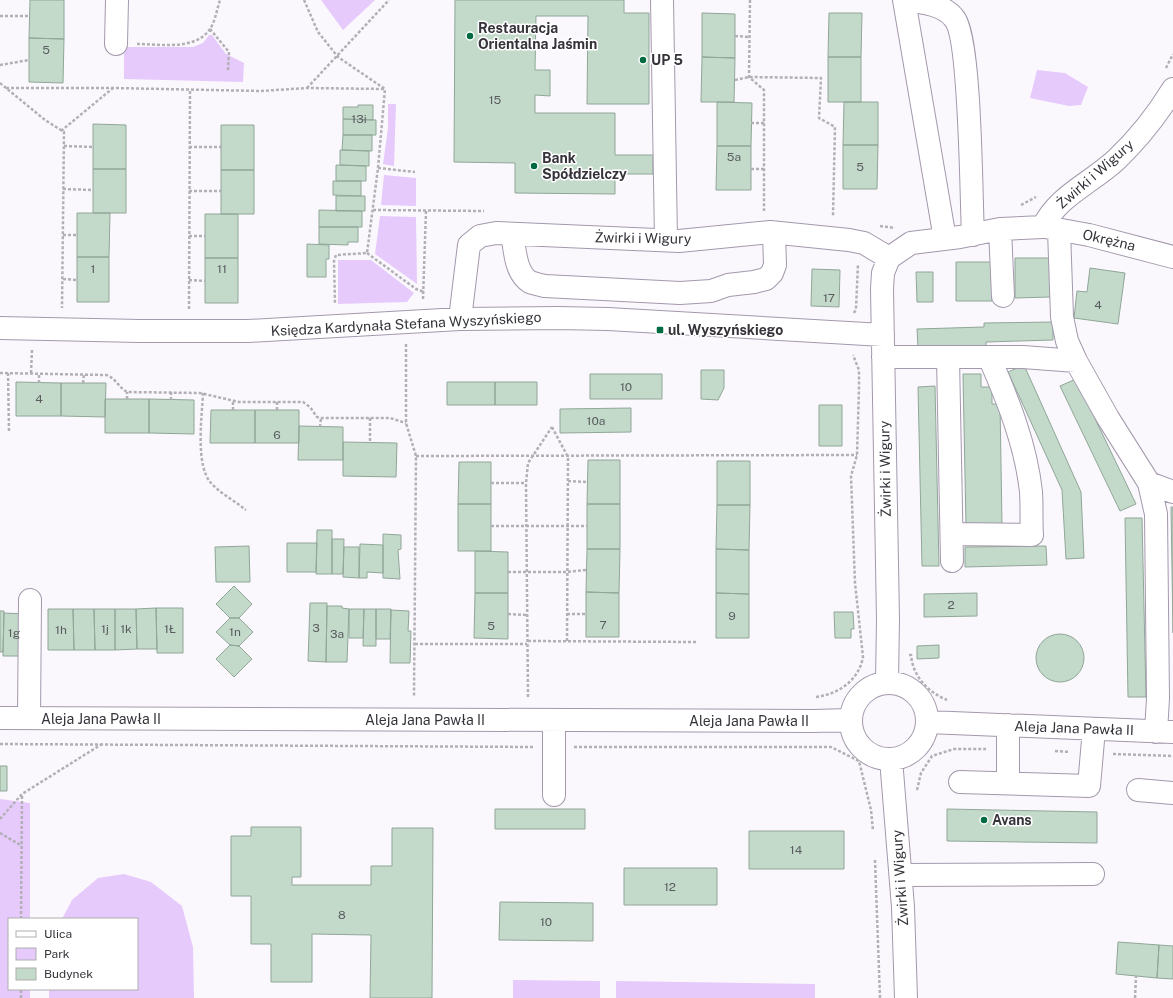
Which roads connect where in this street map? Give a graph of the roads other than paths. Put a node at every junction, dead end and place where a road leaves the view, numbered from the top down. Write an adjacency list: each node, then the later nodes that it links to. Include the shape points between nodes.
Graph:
1 (117, 0): 4 (street)
2 (662, 0): 12 (street)
3 (904, 0): 10 (street, via 942,8 954,18 961,30 966,62); 11 (street)
4 (116, 44)
5 (1168, 81): 7 (street, Żwirki i Wigury, via 1147,127 1117,159 1057,206 1048,216)
6 (769, 224): 9 (street, via 775,265 772,272 766,279 711,292 680,293 545,286 530,282 521,273 516,261); 12 (street, Żwirki i Wigury, via 679,241); 14 (street, Żwirki i Wigury, via 864,243)
7 (1051, 228): 8 (street); 13 (street, Okrężna); 22 (street, via 1062,317 1067,341)
8 (1000, 229): 10 (street); 15 (street)
9 (512, 234): 12 (street, Żwirki i Wigury); 16 (street, Żwirki i Wigury, via 480,236 469,245)
10 (973, 235): 11 (street)
11 (945, 239): 14 (street, via 911,243)
12 (666, 240)
13 (1173, 257)
14 (889, 258): 18 (street, Żwirki i Wigury, via 883,273)
15 (1003, 296)
16 (460, 319): 17 (street, Księdza Kardynała Stefana Wyszyńskiego, via 248,331); 18 (street, Księdza Kardynała Stefana Wyszyńskiego, via 608,319)
17 (0, 328)
18 (883, 335): 19 (street, Żwirki i Wigury)
19 (883, 357): 21 (street); 28 (street, Żwirki i Wigury)
20 (989, 357): 21 (street); 22 (street); 25 (street, via 1003,388 1022,445 1031,492 1032,535)
21 (948, 358): 25 (street)
22 (1076, 361): 23 (street)
23 (1149, 483): 24 (street); 36 (street, via 1156,514 1158,698)
24 (1173, 492)
25 (952, 534): 26 (street)
26 (952, 561)
27 (30, 600): 30 (street)
28 (887, 682): 32 (street, via 876,684 861,694 852,709); 33 (street, via 912,689 921,698)
29 (0, 718): 30 (street, Aleja Jana Pawła II)
30 (29, 718): 31 (street, Aleja Jana Pawła II)
31 (554, 720): 32 (street, Aleja Jana Pawła II); 42 (street)
32 (850, 720): 37 (street, via 852,733 858,744 878,758)
33 (928, 722): 34 (street, Aleja Jana Pawła II); 37 (street, via 924,736 916,748 900,758)
34 (1008, 726): 35 (street, Aleja Jana Pawła II); 39 (street)
35 (1094, 729): 36 (street, Aleja Jana Pawła II); 39 (street, via 1088,786)
36 (1164, 732)
37 (891, 759): 44 (street, Żwirki i Wigury)
38 (960, 782): 39 (street)
39 (1008, 783)
40 (1138, 790): 41 (street)
41 (1173, 793)
42 (554, 795)
43 (1093, 874): 44 (street)
44 (901, 875): 45 (street, Żwirki i Wigury)
45 (906, 998)

